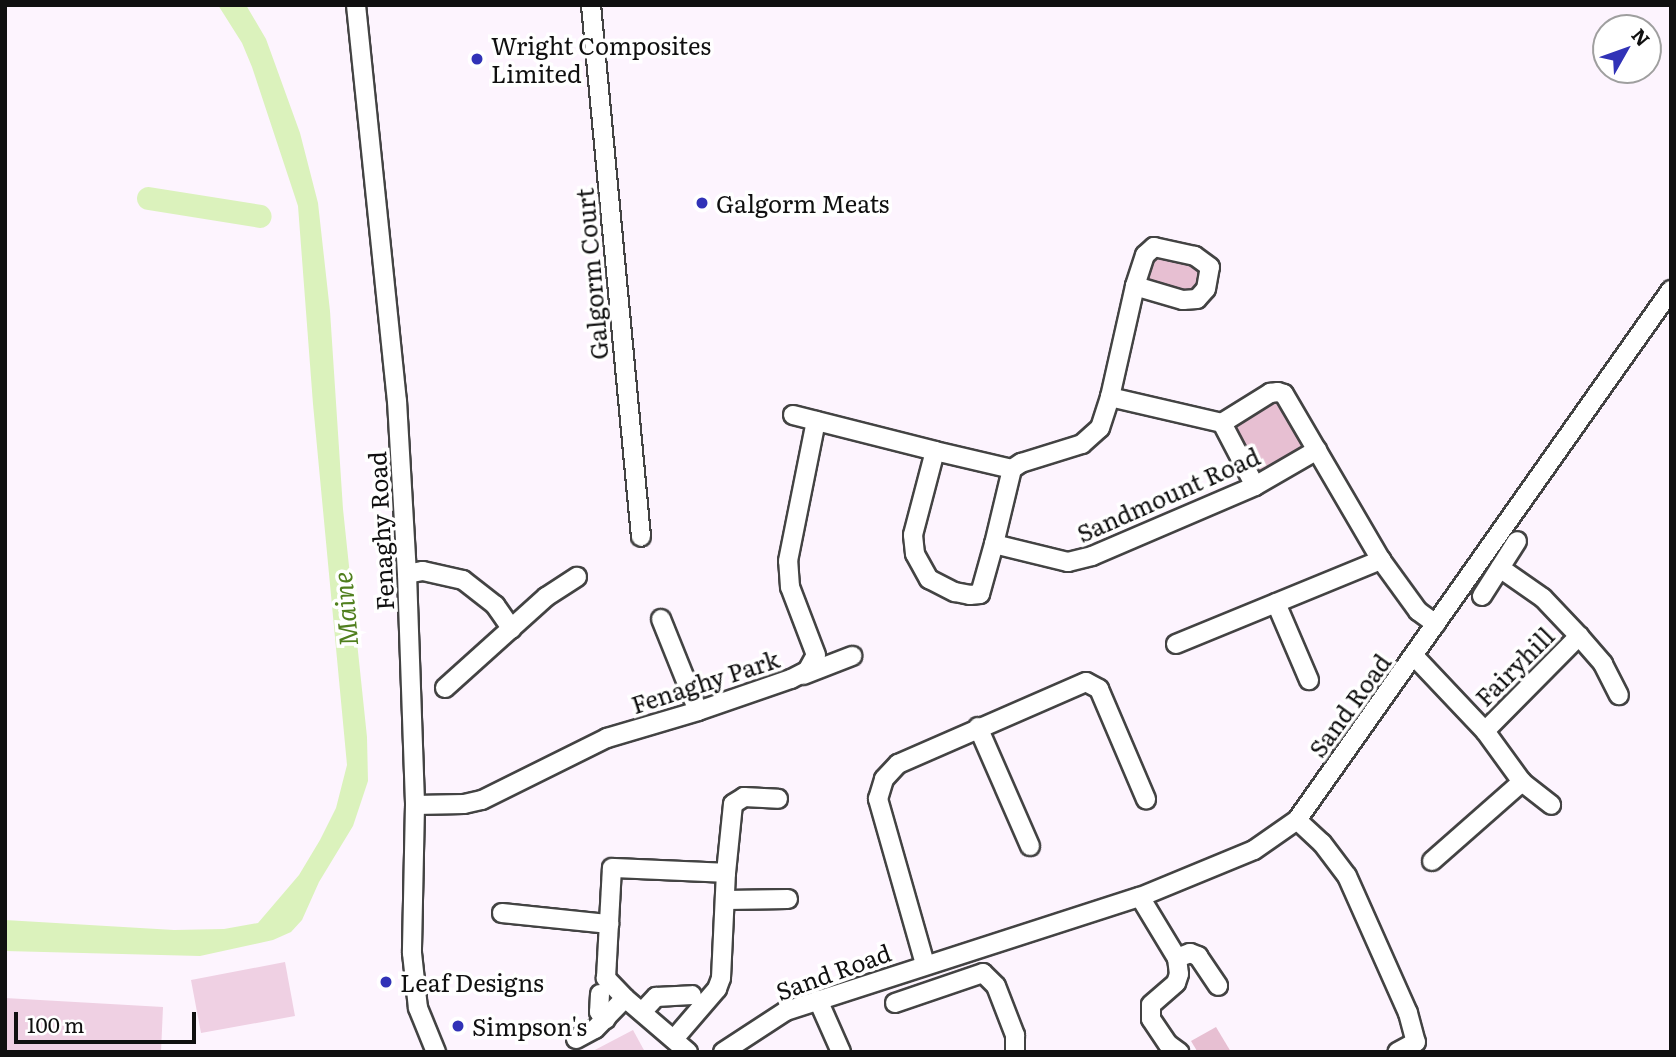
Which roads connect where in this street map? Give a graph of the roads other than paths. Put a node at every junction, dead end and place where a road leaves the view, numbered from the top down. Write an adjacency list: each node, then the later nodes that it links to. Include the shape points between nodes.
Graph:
1 (356, 5): 18 (street, Fenaghy Road, via 397,401)
2 (590, 5): 13 (street, Galgorm Court)
3 (1135, 286): 5 (street)
4 (1671, 290): 23 (street, Sand Road)
5 (1110, 397): 8 (street, Sandmount Road); 11 (street, via 1100,429 1082,444)
6 (793, 415): 7 (street)
7 (816, 421): 10 (street); 29 (street, Fenaghy Park, via 788,561 790,587 816,655 807,671)
8 (1223, 421): 9 (street, Sandmount Road, via 1270,393 1284,394); 12 (street)
9 (1317, 450): 12 (street, Sandmount Road); 16 (street, Sandmount Road)
10 (935, 451): 11 (street); 15 (street, via 913,535 921,569 944,588 980,594)
11 (1012, 469): 15 (street)
12 (1255, 486): 15 (street, Sandmount Road, via 1068,562)
13 (641, 537)
14 (1517, 541): 17 (street)
15 (993, 544)
16 (1381, 560): 21 (street); 23 (street, Sandmount Road, via 1418,611)
17 (1500, 568): 20 (street); 25 (street, Fairyhill, via 1543,598)
18 (407, 574): 24 (street, via 423,571 463,580 495,605); 40 (street, Fenaghy Road)
19 (577, 577): 24 (street, via 546,597)
20 (1482, 596)
21 (1276, 603): 26 (street); 30 (street)
22 (661, 619): 33 (street)
23 (1436, 624): 28 (street, Sand Road)
24 (512, 629): 31 (street)
25 (1579, 636): 32 (street, Fairyhill, via 1603,664); 35 (street, Fairyhill)
26 (1176, 644)
27 (852, 656): 29 (street)
28 (1415, 657): 35 (street, Fairyhill); 41 (street, Sand Road)
29 (791, 679): 33 (street, Fenaghy Park)
30 (1309, 680)
31 (445, 688)
32 (1619, 695)
33 (698, 711): 40 (street, Fenaghy Park, via 607,738 482,800)
34 (978, 727): 38 (street, via 1086,682 1093,684 1100,690); 42 (street); 51 (street, Sand Road, via 898,764 884,779 878,799)
35 (1485, 731): 36 (street, Fairyhill)
36 (1522, 782): 39 (street, Fairyhill); 43 (street)
37 (778, 799): 44 (street, via 744,797 733,804)
38 (1146, 799)
39 (1551, 805)
40 (415, 806): 62 (street, Fenaghy Road, via 412,953 418,1008)
41 (1297, 820): 45 (street, Sand Road, via 1254,850); 68 (street, via 1347,876 1408,1013 1416,1042)
42 (1030, 846)
43 (1432, 860)
44 (726, 873): 47 (street); 49 (street, via 612,868)
45 (1140, 897): 50 (street); 51 (street, Sand Road)
46 (788, 899): 47 (street)
47 (726, 900): 61 (street, via 722,978)
48 (502, 914): 49 (street)
49 (608, 924): 55 (street, via 606,978)
50 (1177, 958): 52 (street, via 1190,953 1198,956); 67 (street, via 1176,983 1151,1005 1151,1019)
51 (925, 964): 56 (street, Sand Road)
52 (1219, 986)
53 (600, 994): 59 (street, via 599,1012)
54 (692, 995): 58 (street, via 656,997)
55 (625, 998): 58 (street); 59 (street)
56 (818, 1000): 64 (street, Sand Road, via 786,1011); 65 (street)
57 (895, 1003): 66 (street, via 983,973 996,986 1015,1035)
58 (642, 1012): 61 (street)
59 (606, 1019): 60 (street)
60 (576, 1039)
61 (674, 1039): 63 (street)
62 (436, 1052)
63 (688, 1052)
64 (723, 1052)
65 (841, 1052)
66 (1015, 1052)
67 (1179, 1052)
68 (1397, 1052)

